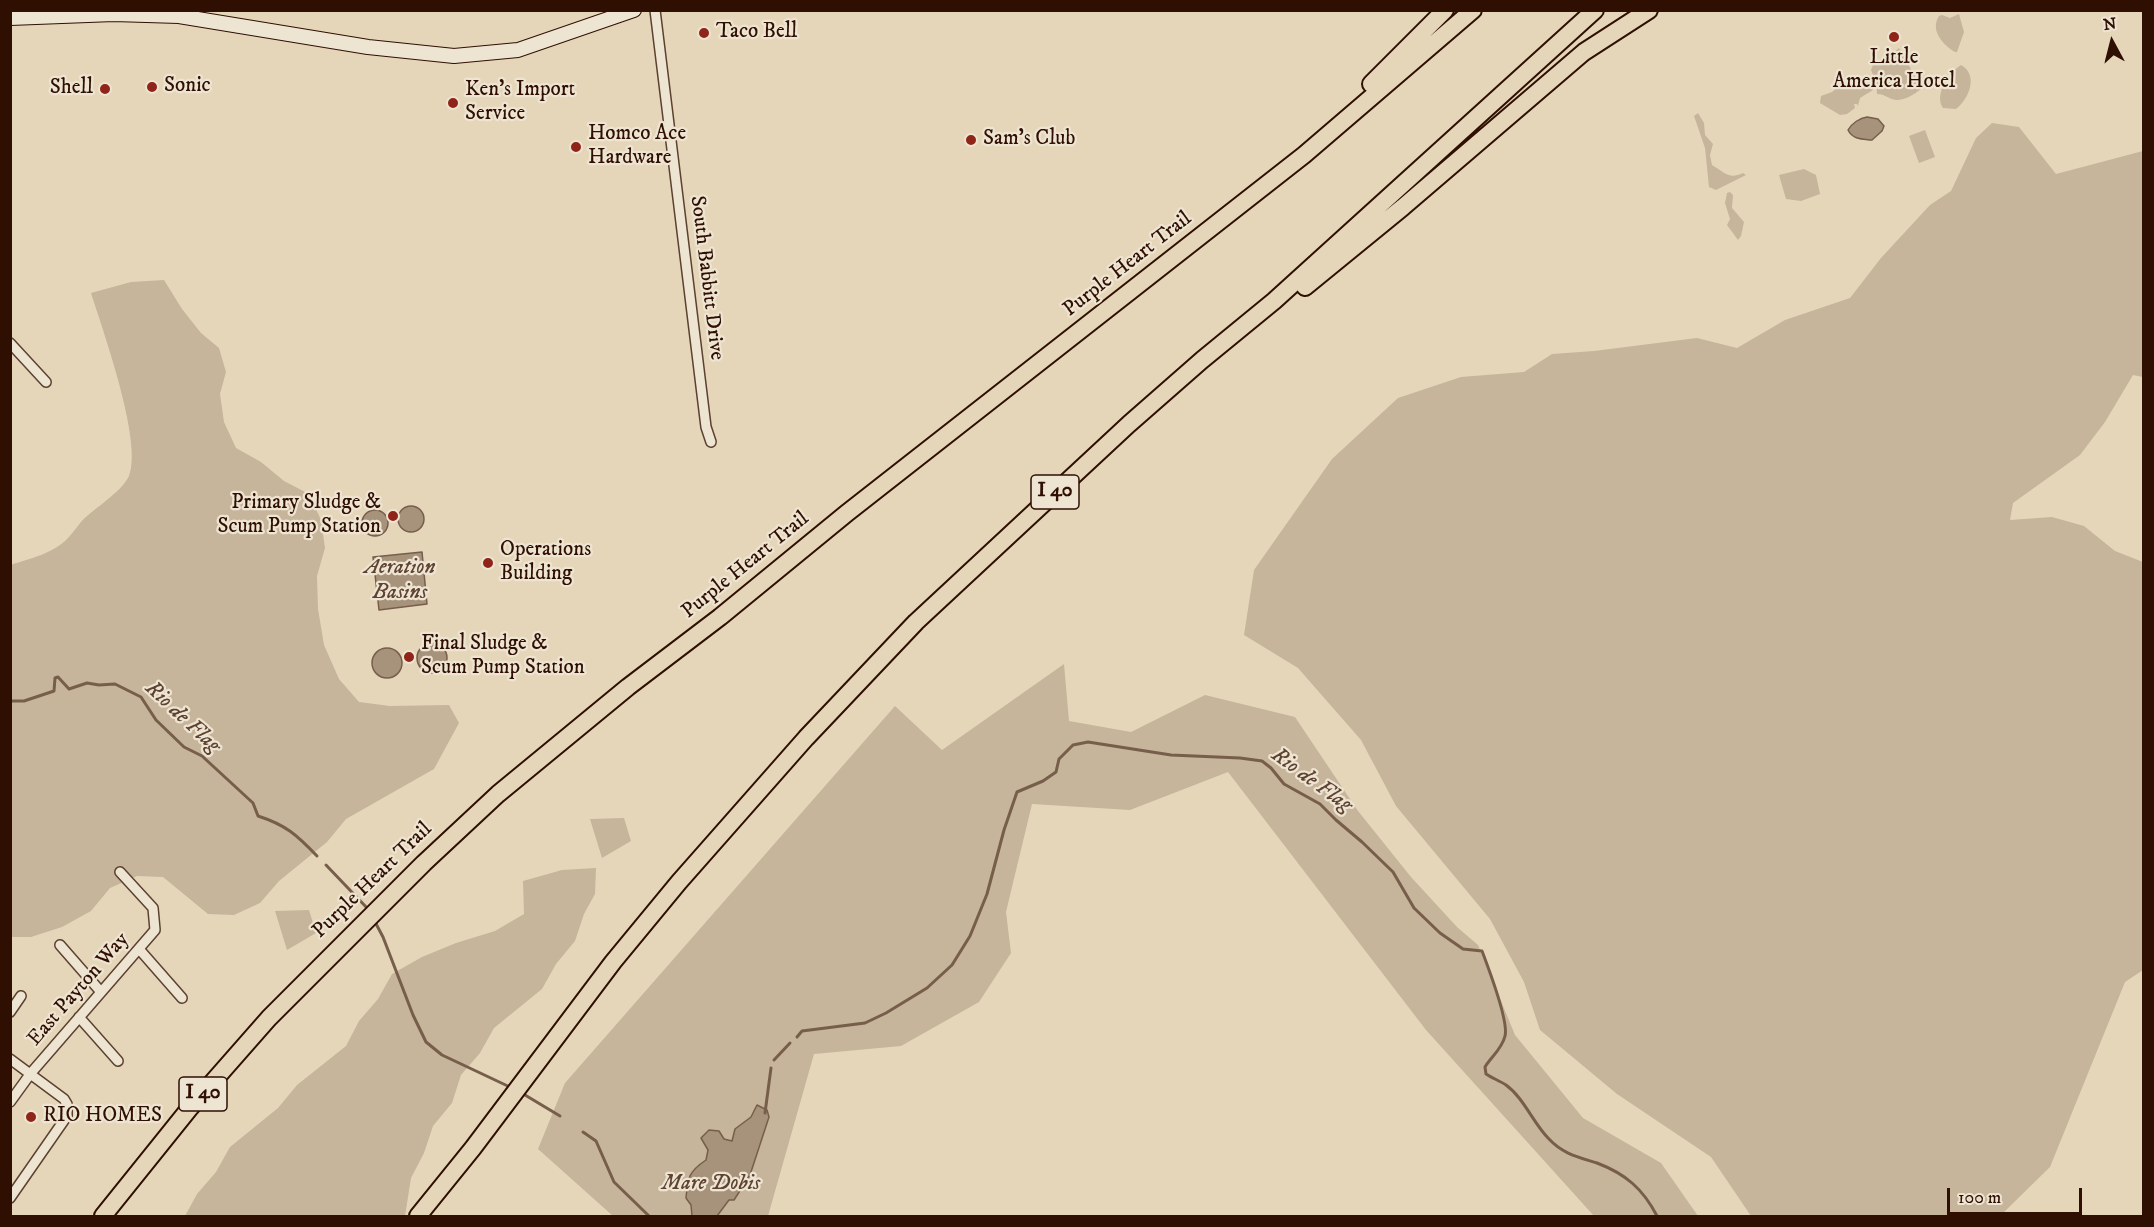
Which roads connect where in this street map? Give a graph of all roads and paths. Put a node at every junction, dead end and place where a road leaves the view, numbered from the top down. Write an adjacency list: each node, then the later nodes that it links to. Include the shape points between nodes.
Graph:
1 (634, 10): 7 (main road, via 518,50 454,56 368,47 179,16)
2 (655, 10): 12 (street, South Babbitt Drive, via 706,427)
3 (1445, 10): 8 (highway, via 1371,84 1137,281)
4 (1473, 10): 8 (highway, Purple Heart Trail / I 40, via 1304,155)
5 (1595, 10): 9 (highway, I 40)
6 (1649, 10): 9 (highway, via 1578,57 1307,286)
7 (10, 18)
8 (1120, 301): 26 (highway, Purple Heart Trail / I 40, via 985,404 498,794 308,976 189,1109)
9 (1274, 301): 27 (highway, I 40, via 1129,424 916,622 752,796 566,1023)
10 (10, 344): 11 (street)
11 (46, 382)
12 (711, 442)
13 (120, 872): 15 (street, East Payton Way, via 153,908 155,930)
14 (60, 945): 16 (street)
15 (139, 949): 16 (street, East Payton Way); 18 (street)
16 (101, 992): 20 (street, East Payton Way)
17 (21, 996): 19 (street)
18 (182, 998)
19 (10, 1012)
20 (79, 1017): 22 (street); 23 (street, East Payton Way)
21 (10, 1059): 23 (street)
22 (118, 1061)
23 (31, 1073): 24 (street, East Payton Way); 25 (street, via 64,1099 67,1116)
24 (10, 1102)
25 (10, 1198)
26 (103, 1216)
27 (418, 1216)

